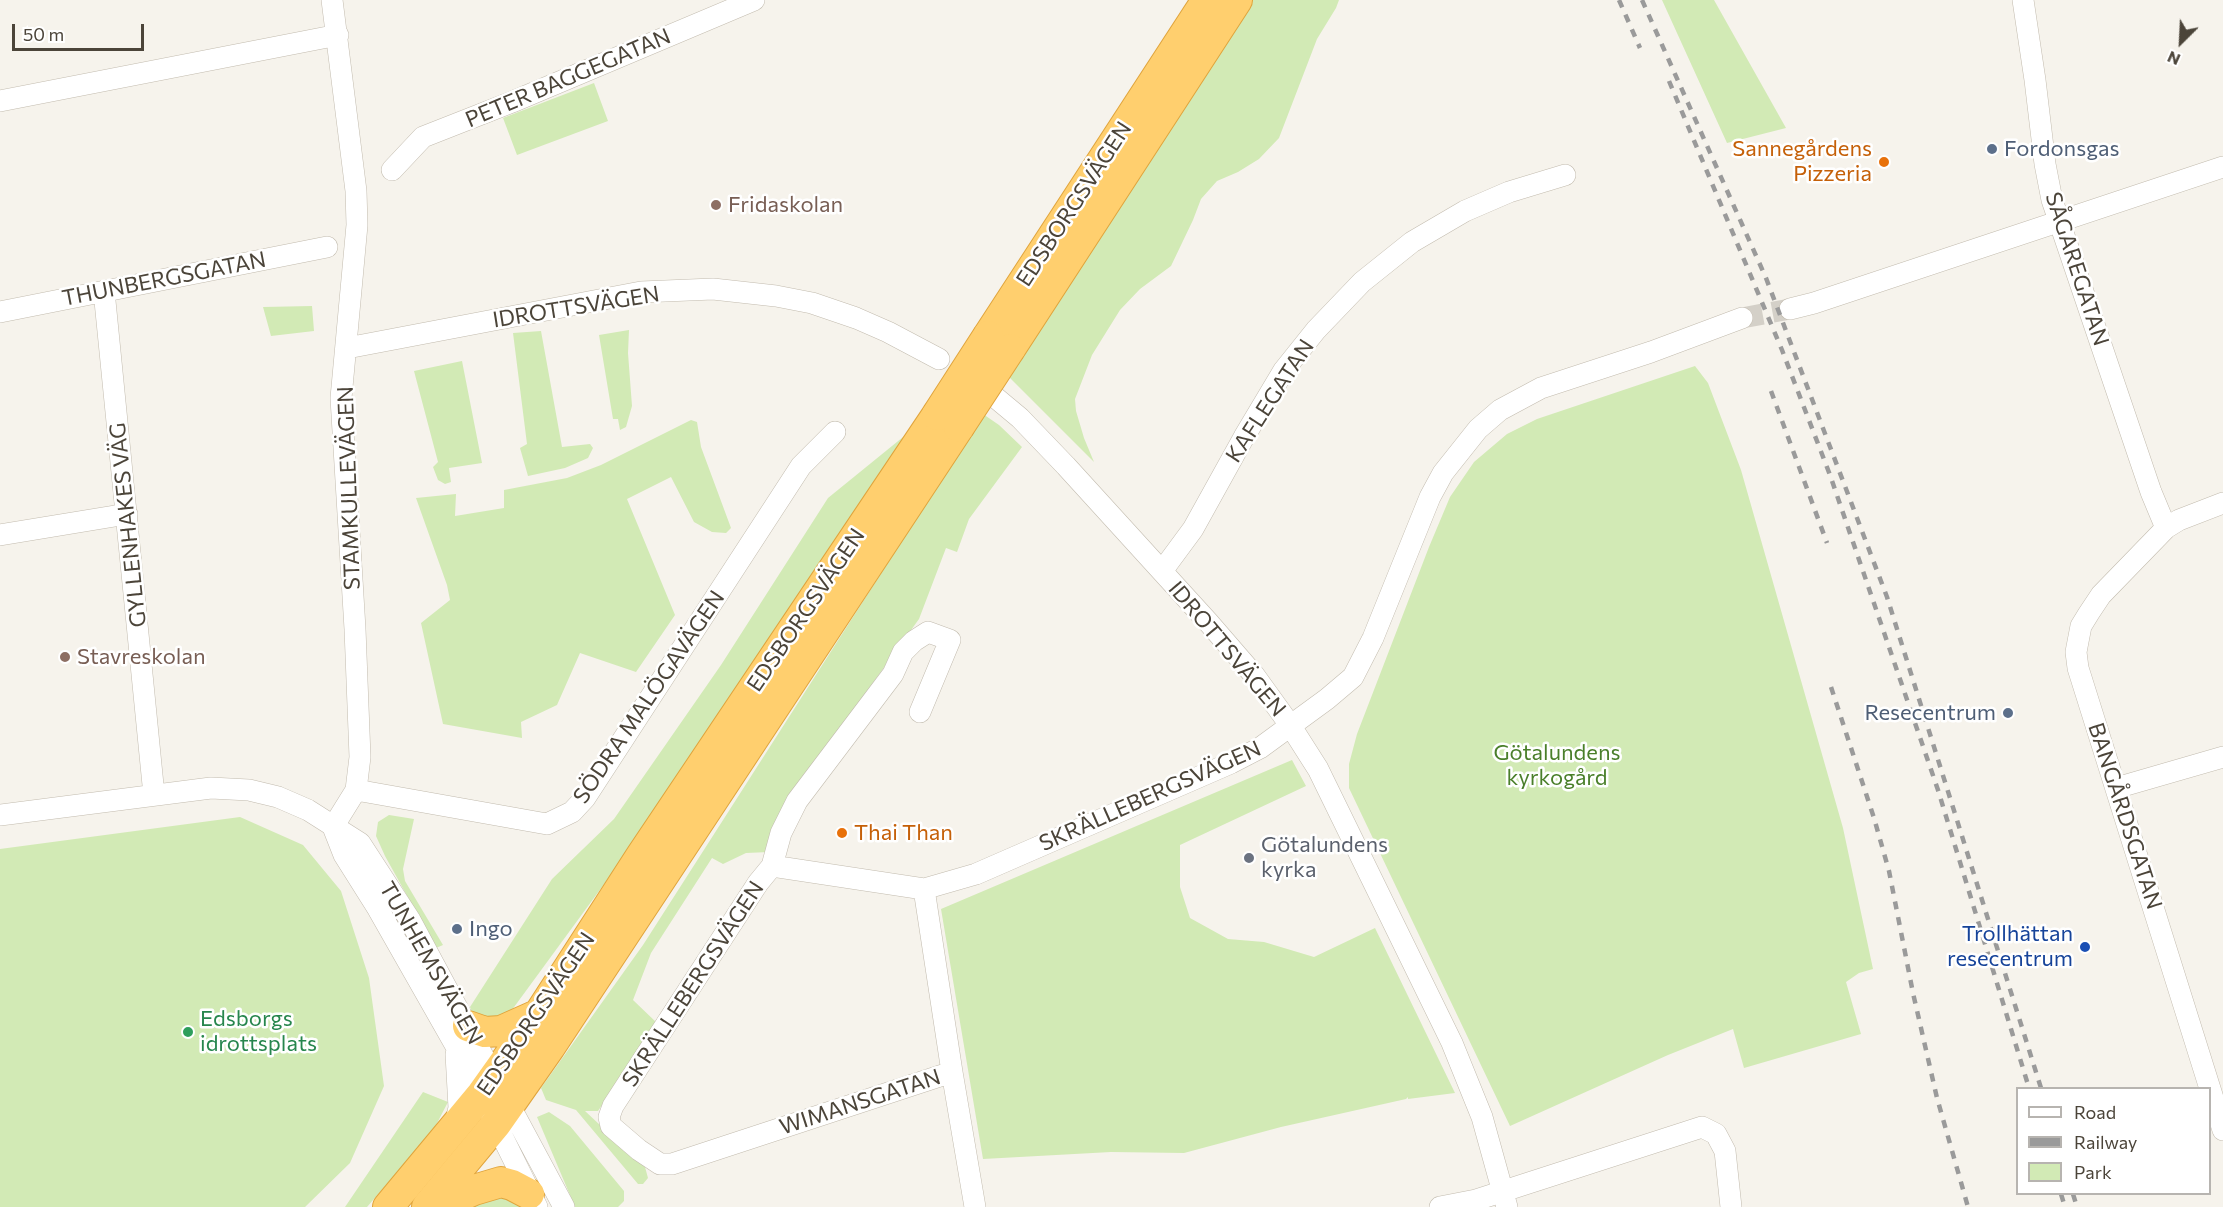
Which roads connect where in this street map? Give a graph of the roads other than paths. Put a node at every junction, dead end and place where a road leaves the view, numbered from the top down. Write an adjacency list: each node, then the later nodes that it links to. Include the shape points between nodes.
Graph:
1 (332, 0): 6 (street, STAMKULLEVÄGEN)
2 (754, 0): 9 (street, PETER BAGGEGATAN, via 423,137)
3 (1206, 0): 17 (highway, EDSBORGSVÄGEN)
4 (1236, 0): 17 (highway, EDSBORGSVÄGEN)
5 (2023, 0): 11 (street, SÅGAREGATAN, via 2045,164)
6 (338, 35): 7 (street); 18 (street, STAMKULLEVÄGEN, via 357,225)
7 (0, 101)
8 (2223, 167): 11 (street)
9 (392, 170)
10 (1565, 175): 27 (street, KAFLEGATAN, via 1464,211 1398,253 1362,282 1284,370 1193,529)
11 (2060, 222): 14 (street); 25 (street, SÅGAREGATAN)
12 (327, 247): 13 (street, THUNBERGSGATAN)
13 (104, 291): 15 (street, THUNBERGSGATAN); 24 (street, GYLLENHAKES VÄG)
14 (1790, 309)
15 (0, 312)
16 (1742, 318): 29 (street, SKRÄLLEBERGSVÄGEN, via 1541,388 1500,410 1478,429 1443,473 1430,497 1373,638 1353,677)
17 (999, 342): 21 (highway, EDSBORGSVÄGEN, bridge)
18 (347, 348): 19 (street, IDROTTSVÄGEN, via 641,292 713,289 812,303 888,332); 32 (street, STAMKULLEVÄGEN, via 341,398 359,724)
19 (939, 359)
20 (996, 398): 27 (street, IDROTTSVÄGEN, via 1020,418)
21 (948, 421): 38 (highway, EDSBORGSVÄGEN, via 641,856); 43 (highway, EDSBORGSVÄGEN, via 557,1037)
22 (835, 432): 32 (street, SÖDRA MALÖGAVÄGEN, via 801,466 585,798 572,812 547,824)
23 (2223, 504): 25 (street, BANGÅRDSGATAN)
24 (127, 514): 26 (street); 33 (street, GYLLENHAKES VÄG)
25 (2166, 528): 31 (street, BANGÅRDSGATAN, via 2101,595 2081,626 2076,652)
26 (0, 535)
27 (1162, 571): 29 (street, IDROTTSVÄGEN, via 1254,675)
28 (920, 712): 36 (street, via 950,640 928,632 903,652 893,674 797,801 781,833)
29 (1290, 725): 37 (street, SKRÄLLEBERGSVÄGEN, via 1231,764 976,874); 47 (street, IDROTTSVÄGEN, via 1318,769 1452,1043 1482,1118)
30 (2223, 757): 31 (street)
31 (2116, 788): 41 (street, BANGÅRDSGATAN)
32 (356, 790): 35 (street, STAMKULLEVÄGEN)
33 (154, 795): 34 (street, TUNHEMSVÄGEN); 35 (street, TUNHEMSVÄGEN, via 211,788 249,790 278,797)
34 (0, 814)
35 (333, 826): 39 (street, TUNHEMSVÄGEN, via 360,843 410,920)
36 (772, 866): 37 (street, SKRÄLLEBERGSVÄGEN); 44 (street, SKRÄLLEBERGSVÄGEN)
37 (924, 889): 40 (street, WIMANSGATAN)
38 (539, 1014): 39 (highway, via 501,1032); 42 (highway, EDSBORGSVÄGEN)
39 (461, 1034): 42 (street, TUNHEMSVÄGEN); 45 (street, via 459,1108)
40 (952, 1072): 44 (street, WIMANSGATAN, via 672,1164 660,1164 639,1150 611,1126); 53 (street)
41 (2215, 1073): 46 (street, BANGÅRDSGATAN)
42 (489, 1085): 43 (street, TUNHEMSVÄGEN); 45 (highway, EDSBORGSVÄGEN)
43 (503, 1114): 48 (street, TUNHEMSVÄGEN); 50 (highway, EDSBORGSVÄGEN); 52 (street, TUNHEMSVÄGEN)
44 (609, 1117)
45 (453, 1130): 49 (highway, EDSBORGSVÄGEN)
46 (2223, 1130)
47 (1504, 1199): 54 (street); 55 (street, via 1702,1127 1716,1134 1725,1152)
48 (533, 1200): 51 (highway, via 513,1185 501,1182)
49 (388, 1207)
50 (427, 1207)
51 (436, 1207)
52 (564, 1207)
53 (975, 1207)
54 (1440, 1207)
55 (1731, 1207)

